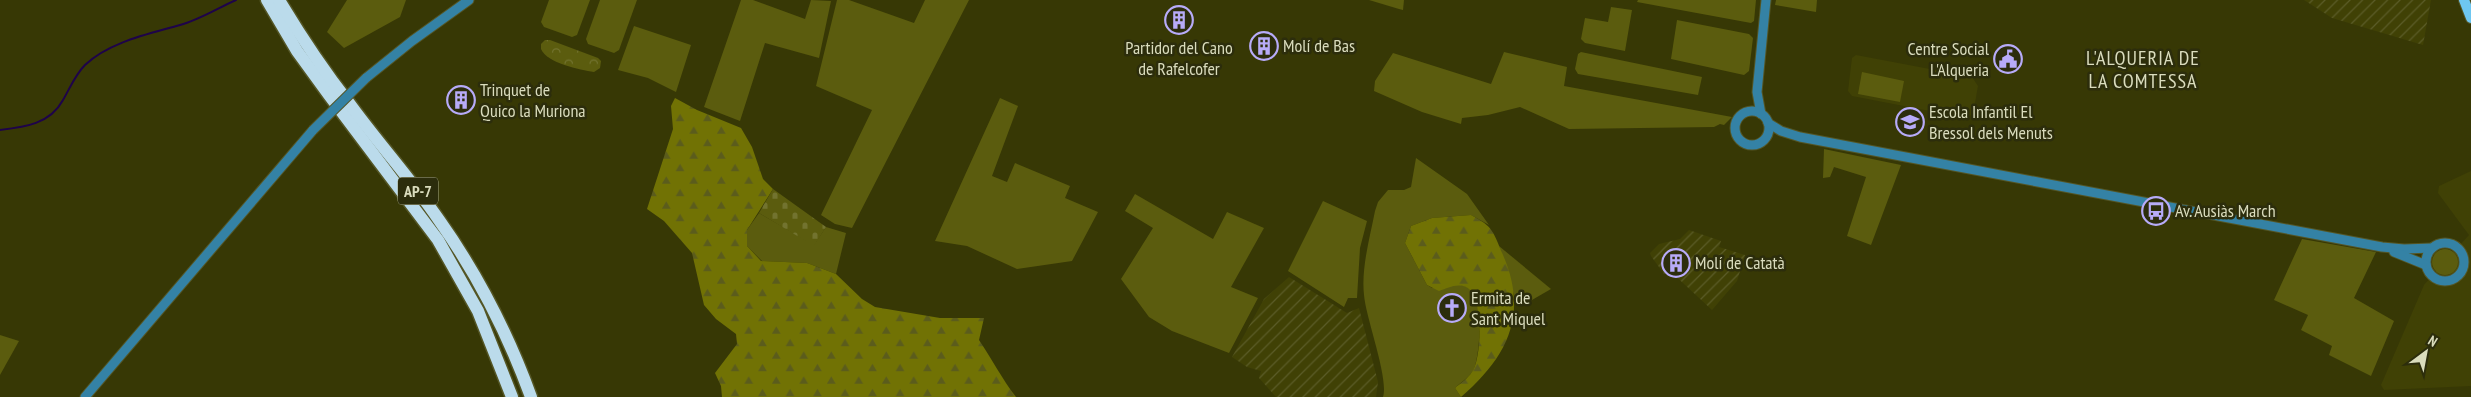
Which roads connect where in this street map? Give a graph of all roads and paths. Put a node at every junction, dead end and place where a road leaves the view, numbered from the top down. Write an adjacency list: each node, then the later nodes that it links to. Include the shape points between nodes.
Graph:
1 (267, 0): 19 (highway, AP-7, via 297,51 438,240 478,311)
2 (279, 0): 20 (highway, AP-7, via 348,104 421,195 455,244 495,312)
3 (469, 0): 18 (street, bridge, via 366,78 313,130)
4 (1766, 0): 7 (street)
5 (2464, 0): 6 (main road)
6 (2471, 18)
7 (1757, 92): 8 (street); 9 (street)
8 (1748, 112): 9 (street); 11 (street, via 1736,122 1740,140 1757,144)
9 (1761, 114): 10 (street)
10 (1768, 123): 11 (street); 12 (street)
11 (1767, 136): 12 (street)
12 (1800, 137): 13 (street)
13 (2382, 247): 14 (street, via 2404,250); 16 (street)
14 (2432, 248): 15 (street, via 2448,243); 16 (street)
15 (2468, 259): 17 (street)
16 (2426, 265): 17 (street, via 2432,277 2442,282 2453,280)
17 (2467, 270)
18 (85, 397)
19 (512, 397)
20 (531, 397)

